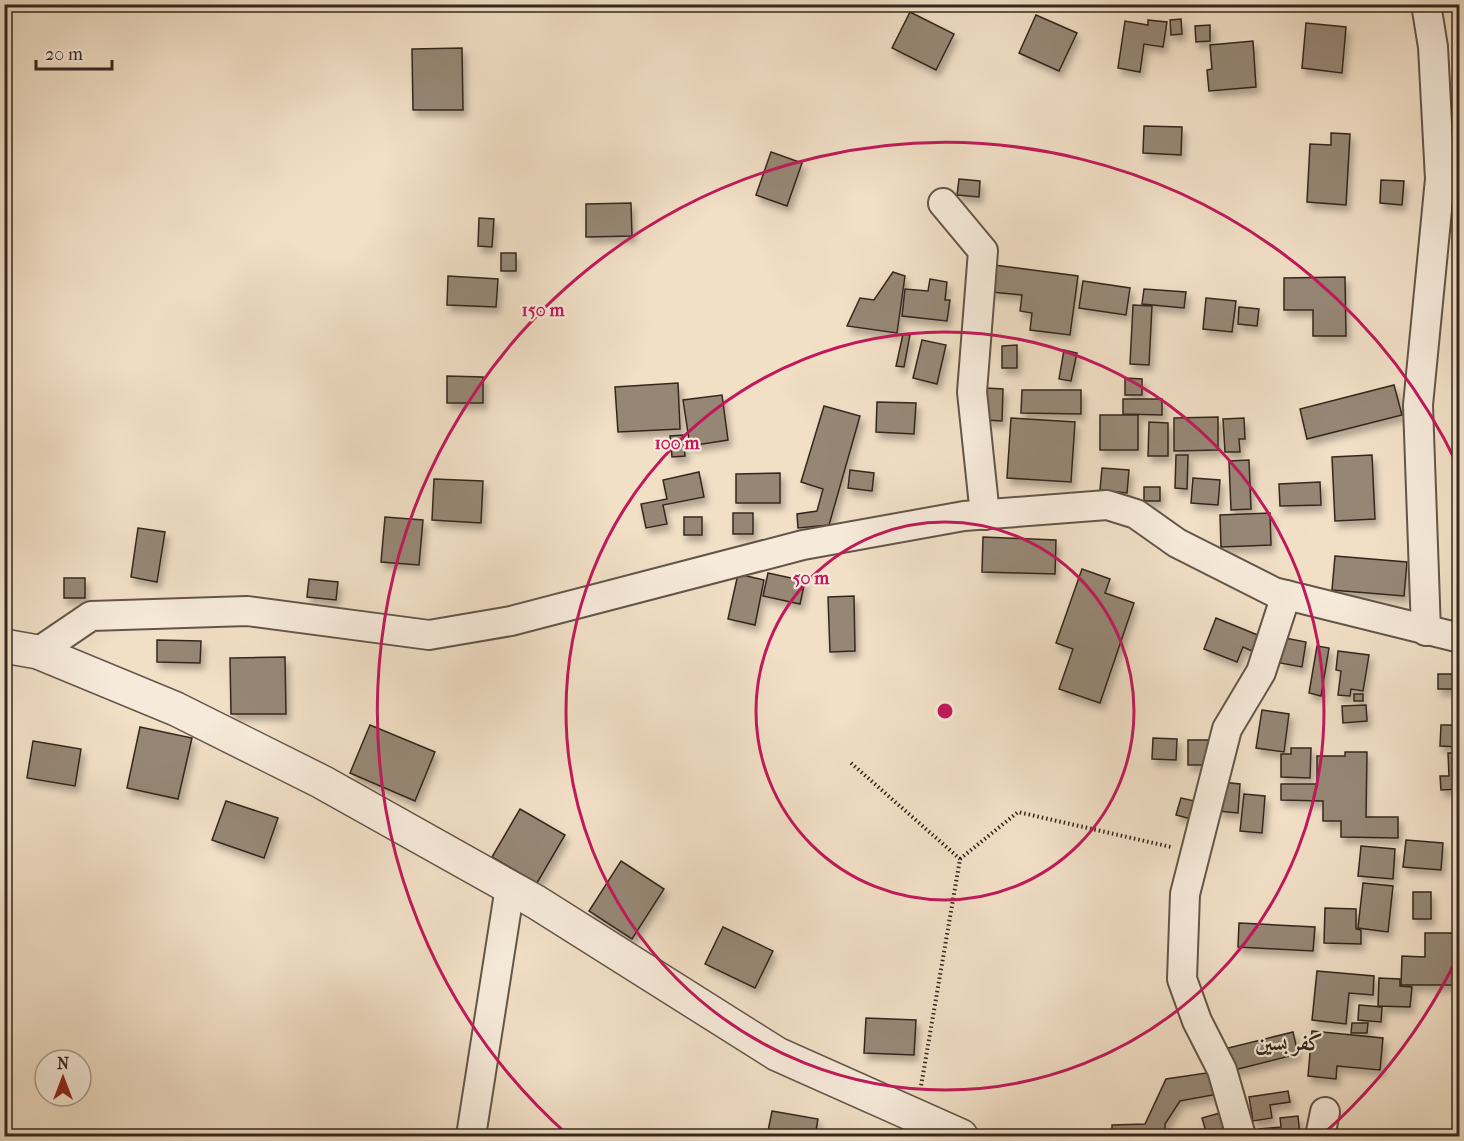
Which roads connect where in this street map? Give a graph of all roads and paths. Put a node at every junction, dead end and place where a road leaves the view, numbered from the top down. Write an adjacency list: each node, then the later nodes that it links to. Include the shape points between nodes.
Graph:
1 (1426, 4): 5 (street, via 1433,46 1440,179 1418,405)
2 (943, 203): 3 (street, via 983,251 972,392)
3 (985, 515): 4 (street, via 1107,505 1136,514 1177,543); 8 (street, via 803,546 511,621 429,635 247,611 91,616)
4 (1286, 595): 5 (street); 10 (street, via 1261,672 1227,729)
5 (1426, 631): 6 (street)
6 (1460, 638)
7 (4, 646): 8 (street)
8 (38, 652): 12 (street, via 187,714 322,782)
9 (851, 763): 11 (path)
10 (1195, 853): 11 (path, via 1018,812); 16 (street, via 1185,894 1182,979 1197,1021 1222,1070)
11 (960, 859): 13 (path)
12 (510, 887): 13 (street, via 777,1054); 14 (street)
13 (916, 1116): 15 (street)
14 (471, 1137)
15 (961, 1137)
16 (1240, 1137)

